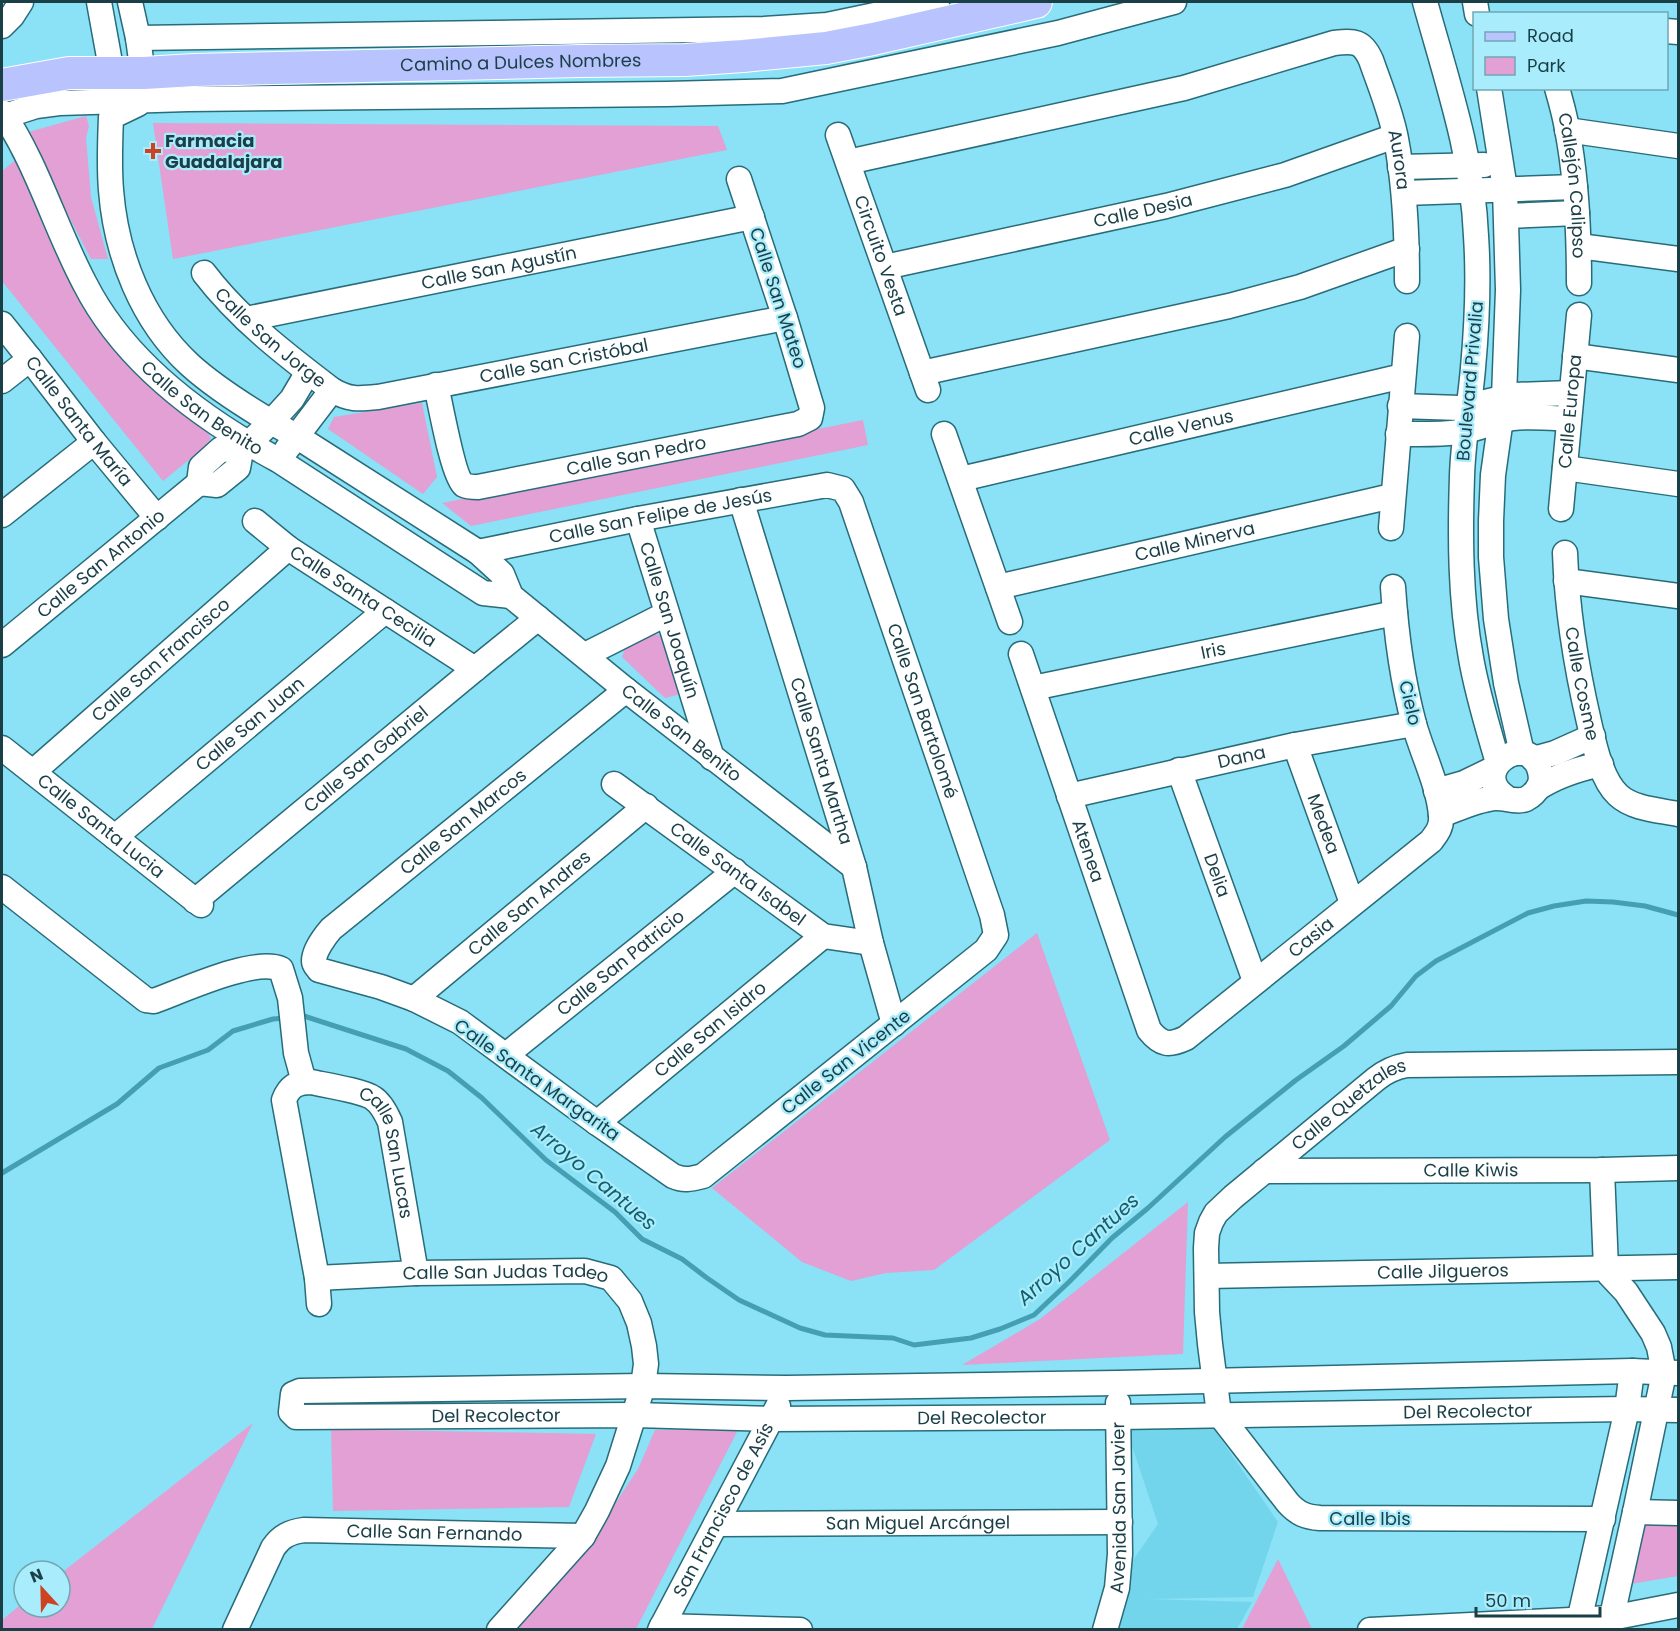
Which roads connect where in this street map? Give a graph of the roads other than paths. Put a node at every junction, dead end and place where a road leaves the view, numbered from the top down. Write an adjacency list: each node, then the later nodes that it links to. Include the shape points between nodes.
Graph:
1 (21, 2): 9 (street)
2 (99, 2): 12 (street)
3 (130, 2): 10 (street)
4 (937, 2): 10 (street, via 827,25 764,29)
5 (1174, 2): 13 (street, via 1058,33 782,91 212,98)
6 (1425, 2): 23 (street, Boulevard Privalia)
7 (1017, 4): 8 (main road, Camino a Dulces Nombres)
8 (965, 6): 13 (main road, Camino a Dulces Nombres, via 873,39 826,48 697,59 194,70)
9 (2, 26)
10 (138, 38): 13 (street)
11 (2, 86): 12 (main road, Camino a Dulces Nombres, via 69,73)
12 (111, 87): 13 (main road, Camino a Dulces Nombres); 16 (street)
13 (145, 87): 59 (street, Calle San Benito, via 111,117 111,191 129,273 153,322 170,344 222,390)
14 (1489, 90): 22 (street, Boulevard Privalia)
15 (1558, 90): 17 (street, Callejón Calipso)
16 (2, 115): 65 (street, Calle San Benito, via 27,157 85,285 102,312 149,369)
17 (1568, 130): 20 (street); 26 (street, Callejón Calipso)
18 (838, 135): 21 (street, Circuito Vesta)
19 (1395, 136): 21 (street, Aurora, via 1367,49 1350,41 1184,88); 24 (street, Aurora); 36 (street, Calle Desia, via 1285,175 1166,206)
20 (1678, 146)
21 (848, 162): 36 (street, Circuito Vesta)
22 (1501, 164): 23 (street); 27 (street, Boulevard Privalia)
23 (1468, 165): 24 (street); 28 (street, Boulevard Privalia)
24 (1400, 167): 29 (street, Aurora)
25 (739, 178): 32 (street, Calle San Mateo)
26 (1575, 187): 27 (street); 30 (street, Callejón Calipso)
27 (1505, 189): 28 (street); 31 (street, Boulevard Privalia)
28 (1472, 190): 29 (street); 55 (street, Boulevard Privalia, via 1478,288)
29 (1404, 193): 34 (street, Aurora)
30 (1577, 213): 31 (street); 33 (street, Callejón Calipso)
31 (1507, 216): 56 (street, Boulevard Privalia)
32 (752, 217): 41 (street, Calle San Mateo); 42 (street, Calle San Agustín)
33 (1579, 246): 35 (street); 39 (street, Callejón Calipso)
34 (1407, 249): 36 (street, Circuito Vesta, via 1300,287 925,382); 38 (street, Aurora)
35 (1678, 259)
36 (885, 267)
37 (204, 273): 42 (street, Calle San Jorge)
38 (1407, 281)
39 (1579, 283)
40 (1579, 315): 45 (street, Calle Europa)
41 (785, 318): 51 (street, Calle San Cristóbal); 57 (street, Calle San Mateo, via 812,408)
42 (246, 319): 48 (street, Calle San Jorge)
43 (2, 324): 46 (street, Calle Santa María)
44 (1407, 336): 49 (street)
45 (1575, 356): 47 (street); 53 (street, Calle Europa)
46 (30, 359): 50 (street); 64 (street, Calle Santa María)
47 (1678, 370)
48 (308, 372): 52 (street, Calle San Jorge); 59 (street, via 292,399)
49 (1403, 376): 54 (street); 68 (street, Calle Venus)
50 (2, 381)
51 (436, 385): 52 (street, Calle San Cristóbal, via 361,399); 57 (street, Calle San Pedro, via 456,472 470,487 798,424)
52 (338, 393): 63 (street)
53 (1571, 393): 56 (street, via 1527,394); 58 (street, Calle Europa)
54 (1400, 406): 55 (street); 62 (street)
55 (1468, 407): 56 (street); 60 (street, Boulevard Privalia)
56 (1502, 409): 58 (street, via 1526,417); 60 (street); 102 (street, Boulevard Privalia, via 1493,475 1491,557 1506,683)
57 (810, 418)
58 (1569, 419): 67 (street, Calle Europa)
59 (271, 422): 63 (street, Calle San Benito); 65 (street)
60 (1465, 431): 62 (street); 105 (street, Boulevard Privalia, via 1461,525 1466,625 1470,657)
61 (944, 434): 68 (street)
62 (1398, 434): 71 (street)
63 (296, 436): 66 (street); 80 (street, Calle San Benito)
64 (94, 442): 74 (street); 75 (street, Calle Santa María)
65 (245, 448): 66 (street, Calle San Benito); 75 (street, Calle San Antonio, via 221,449 201,467 199,483)
66 (278, 460): 85 (street, Calle San Benito, via 483,593)
67 (1564, 468): 69 (street); 73 (street, Calle Europa)
68 (961, 479): 83 (street)
69 (1678, 484)
70 (843, 489): 72 (street, Calle San Felipe de Jesús, via 827,485); 122 (street, Calle San Bartolomé, via 851,502)
71 (1392, 496): 78 (street); 83 (street, Calle Minerva)
72 (741, 500): 76 (street, Calle San Felipe de Jesús); 117 (street, Calle Santa Martha)
73 (1561, 509)
74 (2, 515)
75 (157, 518): 92 (street, Calle San Antonio)
76 (638, 519): 80 (street, Calle San Felipe de Jesús); 89 (street, Calle San Joaquín)
77 (255, 521): 79 (street, Calle Santa Cecilia)
78 (1391, 528)
79 (288, 548): 87 (street, Calle Santa Cecilia); 107 (street, Calle San Francisco)
80 (478, 552): 85 (street, Calle San Benito, via 502,574)
81 (1565, 553): 82 (street, Calle Cosme)
82 (1566, 581): 86 (street); 99 (street, Calle Cosme, via 1573,644)
83 (998, 587): 91 (street)
84 (1393, 587): 88 (street, Cielo)
85 (511, 596): 90 (street, Calle San Benito)
86 (1678, 596)
87 (385, 611): 95 (street, Calle Santa Cecilia); 116 (street, Calle San Juan)
88 (1395, 613): 96 (street, Iris); 98 (street, Cielo)
89 (666, 614): 94 (street); 103 (street, Calle San Joaquín)
90 (538, 618): 94 (street, Calle San Benito); 95 (street, Calle San Gabriel)
91 (1010, 622)
92 (2, 645)
93 (1021, 654): 96 (street, Atenea)
94 (585, 655): 97 (street, Calle San Benito)
95 (475, 669): 120 (street, Calle San Gabriel)
96 (1033, 688): 111 (street, Atenea)
97 (626, 690): 103 (street, Calle San Benito); 125 (street, Calle San Marcos, via 331,929 322,939)
98 (1414, 724): 100 (street, Dana); 110 (street, Cielo)
99 (1593, 736): 102 (street, via 1555,753); 104 (street, Calle Cosme)
100 (1295, 745): 106 (street, Dana); 121 (street, Medea)
101 (2, 748): 107 (street, Calle Santa Lucia)
102 (1528, 756): 105 (street, via 1508,755); 109 (street, via 1537,764 1541,776)
103 (712, 758): 117 (street, Calle San Benito)
104 (1601, 764): 109 (street, via 1565,773); 114 (street, Calle Cosme, via 1607,780 1628,803)
105 (1497, 765): 110 (street, via 1464,783); 112 (street, via 1494,782)
106 (1179, 770): 111 (street, Dana); 126 (street, Delia)
107 (33, 772): 116 (street, Calle Santa Lucia)
108 (614, 784): 113 (street, Calle Santa Isabel)
109 (1538, 788): 112 (street, via 1525,799)
110 (1436, 791): 115 (street, Cielo)
111 (1069, 796): 129 (street, Atenea, via 1149,1030)
112 (1507, 798): 115 (street, via 1484,800)
113 (646, 806): 118 (street, Calle Santa Isabel); 127 (street, Calle San Andres)
114 (1678, 810)
115 (1441, 815): 121 (street, Casia, via 1441,825 1431,841)
116 (115, 837): 120 (street, Calle Santa Lucia)
117 (854, 867): 124 (street, Calle Santa Martha)
118 (735, 872): 123 (street, Calle Santa Isabel); 130 (street, Calle San Patricio)
119 (2, 886): 132 (street, via 146,1000 154,1001 240,971 259,967 281,969 290,998 296,1053)
120 (198, 903)
121 (1352, 903): 126 (street, Casia)
122 (996, 935): 128 (street, Calle San Vicente, via 986,950)
123 (823, 936): 124 (street, Calle Santa Isabel); 133 (street, Calle San Isidro)
124 (871, 943): 128 (street, Calle Santa Martha)
125 (314, 964): 127 (street, Calle Santa Margarita, via 319,970)
126 (1255, 981): 129 (street, Casia, via 1186,1038)
127 (414, 999): 130 (street, Calle Santa Margarita, via 460,1022)
128 (894, 1024): 137 (street, Calle San Vicente, via 703,1176)
129 (1164, 1042)
130 (506, 1055): 133 (street, Calle Santa Margarita)
131 (1678, 1062): 136 (street, Calle Quetzales, via 1396,1067)
132 (304, 1082): 140 (street, Calle San Lucas, via 364,1094 374,1098 386,1113); 142 (street, via 292,1086 284,1100)
133 (597, 1123): 137 (street, Calle Santa Margarita, via 672,1176)
134 (1678, 1168): 135 (street, Calle Kiwis)
135 (1602, 1170): 136 (street, Calle Kiwis); 139 (street)
136 (1264, 1171): 141 (street, Calle Quetzales, via 1216,1213 1207,1233)
137 (688, 1180)
138 (1678, 1267): 139 (street, Calle Jilgueros)
139 (1606, 1269): 141 (street, Calle Jilgueros); 145 (street, via 1653,1333)
140 (416, 1273): 142 (street, Calle San Judas Tadeo); 148 (street, Calle San Judas Tadeo, via 585,1272 611,1278 630,1301 639,1323 646,1364)
141 (1207, 1276): 146 (street, Calle Quetzales)
142 (317, 1278): 143 (street)
143 (318, 1304)
144 (1632, 1371): 145 (street, Del Recolector); 146 (street, Del Recolector); 150 (street)
145 (1671, 1373): 151 (street)
146 (1214, 1381): 147 (street, Del Recolector); 152 (street, Calle Ibis)
147 (1118, 1383): 149 (street, Del Recolector); 154 (street, Avenida San Javier)
148 (643, 1386): 149 (street, Del Recolector); 153 (street, Calle San Judas Tadeo); 153 (street, Del Recolector, via 300,1391 292,1401 291,1412 296,1417)
149 (787, 1388): 155 (street, San Francisco de Asís)
150 (1627, 1409): 151 (street, Del Recolector); 152 (street, Del Recolector); 158 (street)
151 (1668, 1410): 156 (street)
152 (1219, 1414): 154 (street, Del Recolector); 158 (street, Calle Ibis, via 1288,1503 1310,1518)
153 (635, 1415): 155 (street, Del Recolector); 161 (street, Calle San Judas Tadeo, via 618,1466)
154 (1119, 1417): 155 (street, Del Recolector); 159 (street, Avenida San Javier)
155 (772, 1419): 160 (street, San Francisco de Asís)
156 (1635, 1512): 157 (street); 163 (street)
157 (1678, 1513)
158 (1603, 1519): 164 (street)
159 (1120, 1522): 160 (street, San Miguel Arcángel); 169 (street, Avenida San Javier, via 1117,1588)
160 (716, 1524): 165 (street, San Francisco de Asís)
161 (583, 1536): 166 (street, Calle San Fernando, via 304,1530 286,1535 273,1548); 167 (street, Calle San Judas Tadeo)
162 (1678, 1605): 163 (street)
163 (1610, 1624): 164 (street)
164 (1578, 1625): 170 (street)
165 (661, 1628): 168 (street)
166 (235, 1629)
167 (499, 1629)
168 (800, 1629)
169 (1105, 1629)
170 (1370, 1629)

